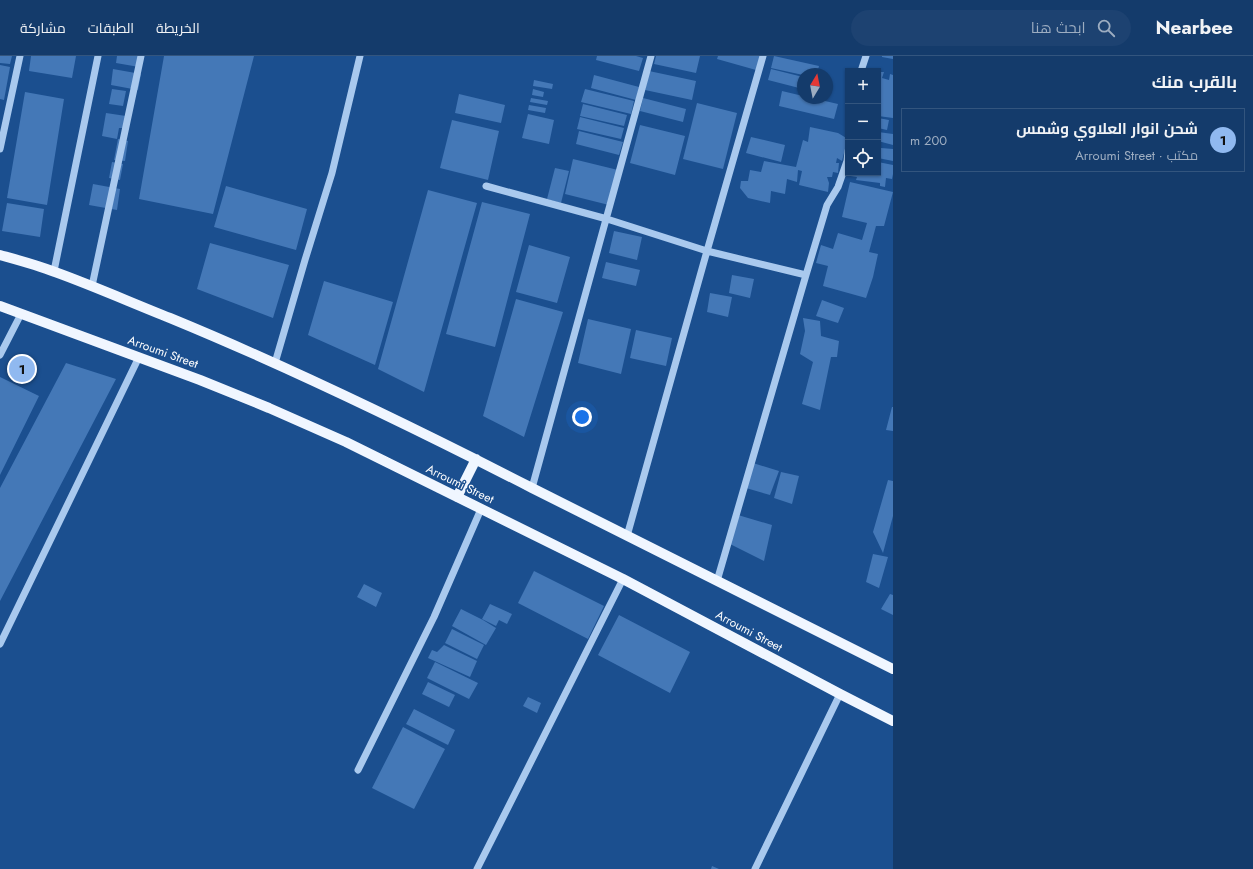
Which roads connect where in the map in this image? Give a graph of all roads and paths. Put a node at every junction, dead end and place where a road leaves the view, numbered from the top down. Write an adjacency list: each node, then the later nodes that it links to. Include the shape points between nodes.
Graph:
1 (20, 56): 9 (street)
2 (98, 56): 15 (street)
3 (141, 56): 17 (street)
4 (360, 56): 22 (street, via 332,173)
5 (650, 56): 12 (street)
6 (763, 56): 13 (street)
7 (866, 56): 8 (street)
8 (862, 68)
9 (0, 149)
10 (845, 167): 16 (street, via 828,205)
11 (486, 186): 12 (street)
12 (607, 219): 13 (street); 24 (street)
13 (707, 251): 16 (street); 27 (street)
14 (0, 254): 15 (main road)
15 (54, 271): 17 (main road)
16 (806, 275): 29 (street)
17 (92, 286): 22 (main road)
18 (0, 306): 19 (main road, Arroumi Street)
19 (21, 314): 20 (street); 21 (main road, Arroumi Street)
20 (0, 355)
21 (139, 357): 25 (main road, Arroumi Street, via 269,408 346,442); 30 (street)
22 (275, 363): 23 (main road, via 330,387)
23 (476, 459): 24 (main road); 25 (main road)
24 (532, 488): 27 (main road)
25 (457, 497): 26 (main road, Arroumi Street)
26 (481, 508): 28 (main road, Arroumi Street); 34 (street, via 434,617)
27 (627, 536): 29 (main road)
28 (622, 579): 32 (main road, Arroumi Street); 35 (street)
29 (717, 581): 31 (main road)
30 (0, 644)
31 (893, 669)
32 (840, 694): 33 (main road, Arroumi Street); 36 (street)
33 (893, 721)
34 (358, 770)
35 (477, 869)
36 (755, 869)

